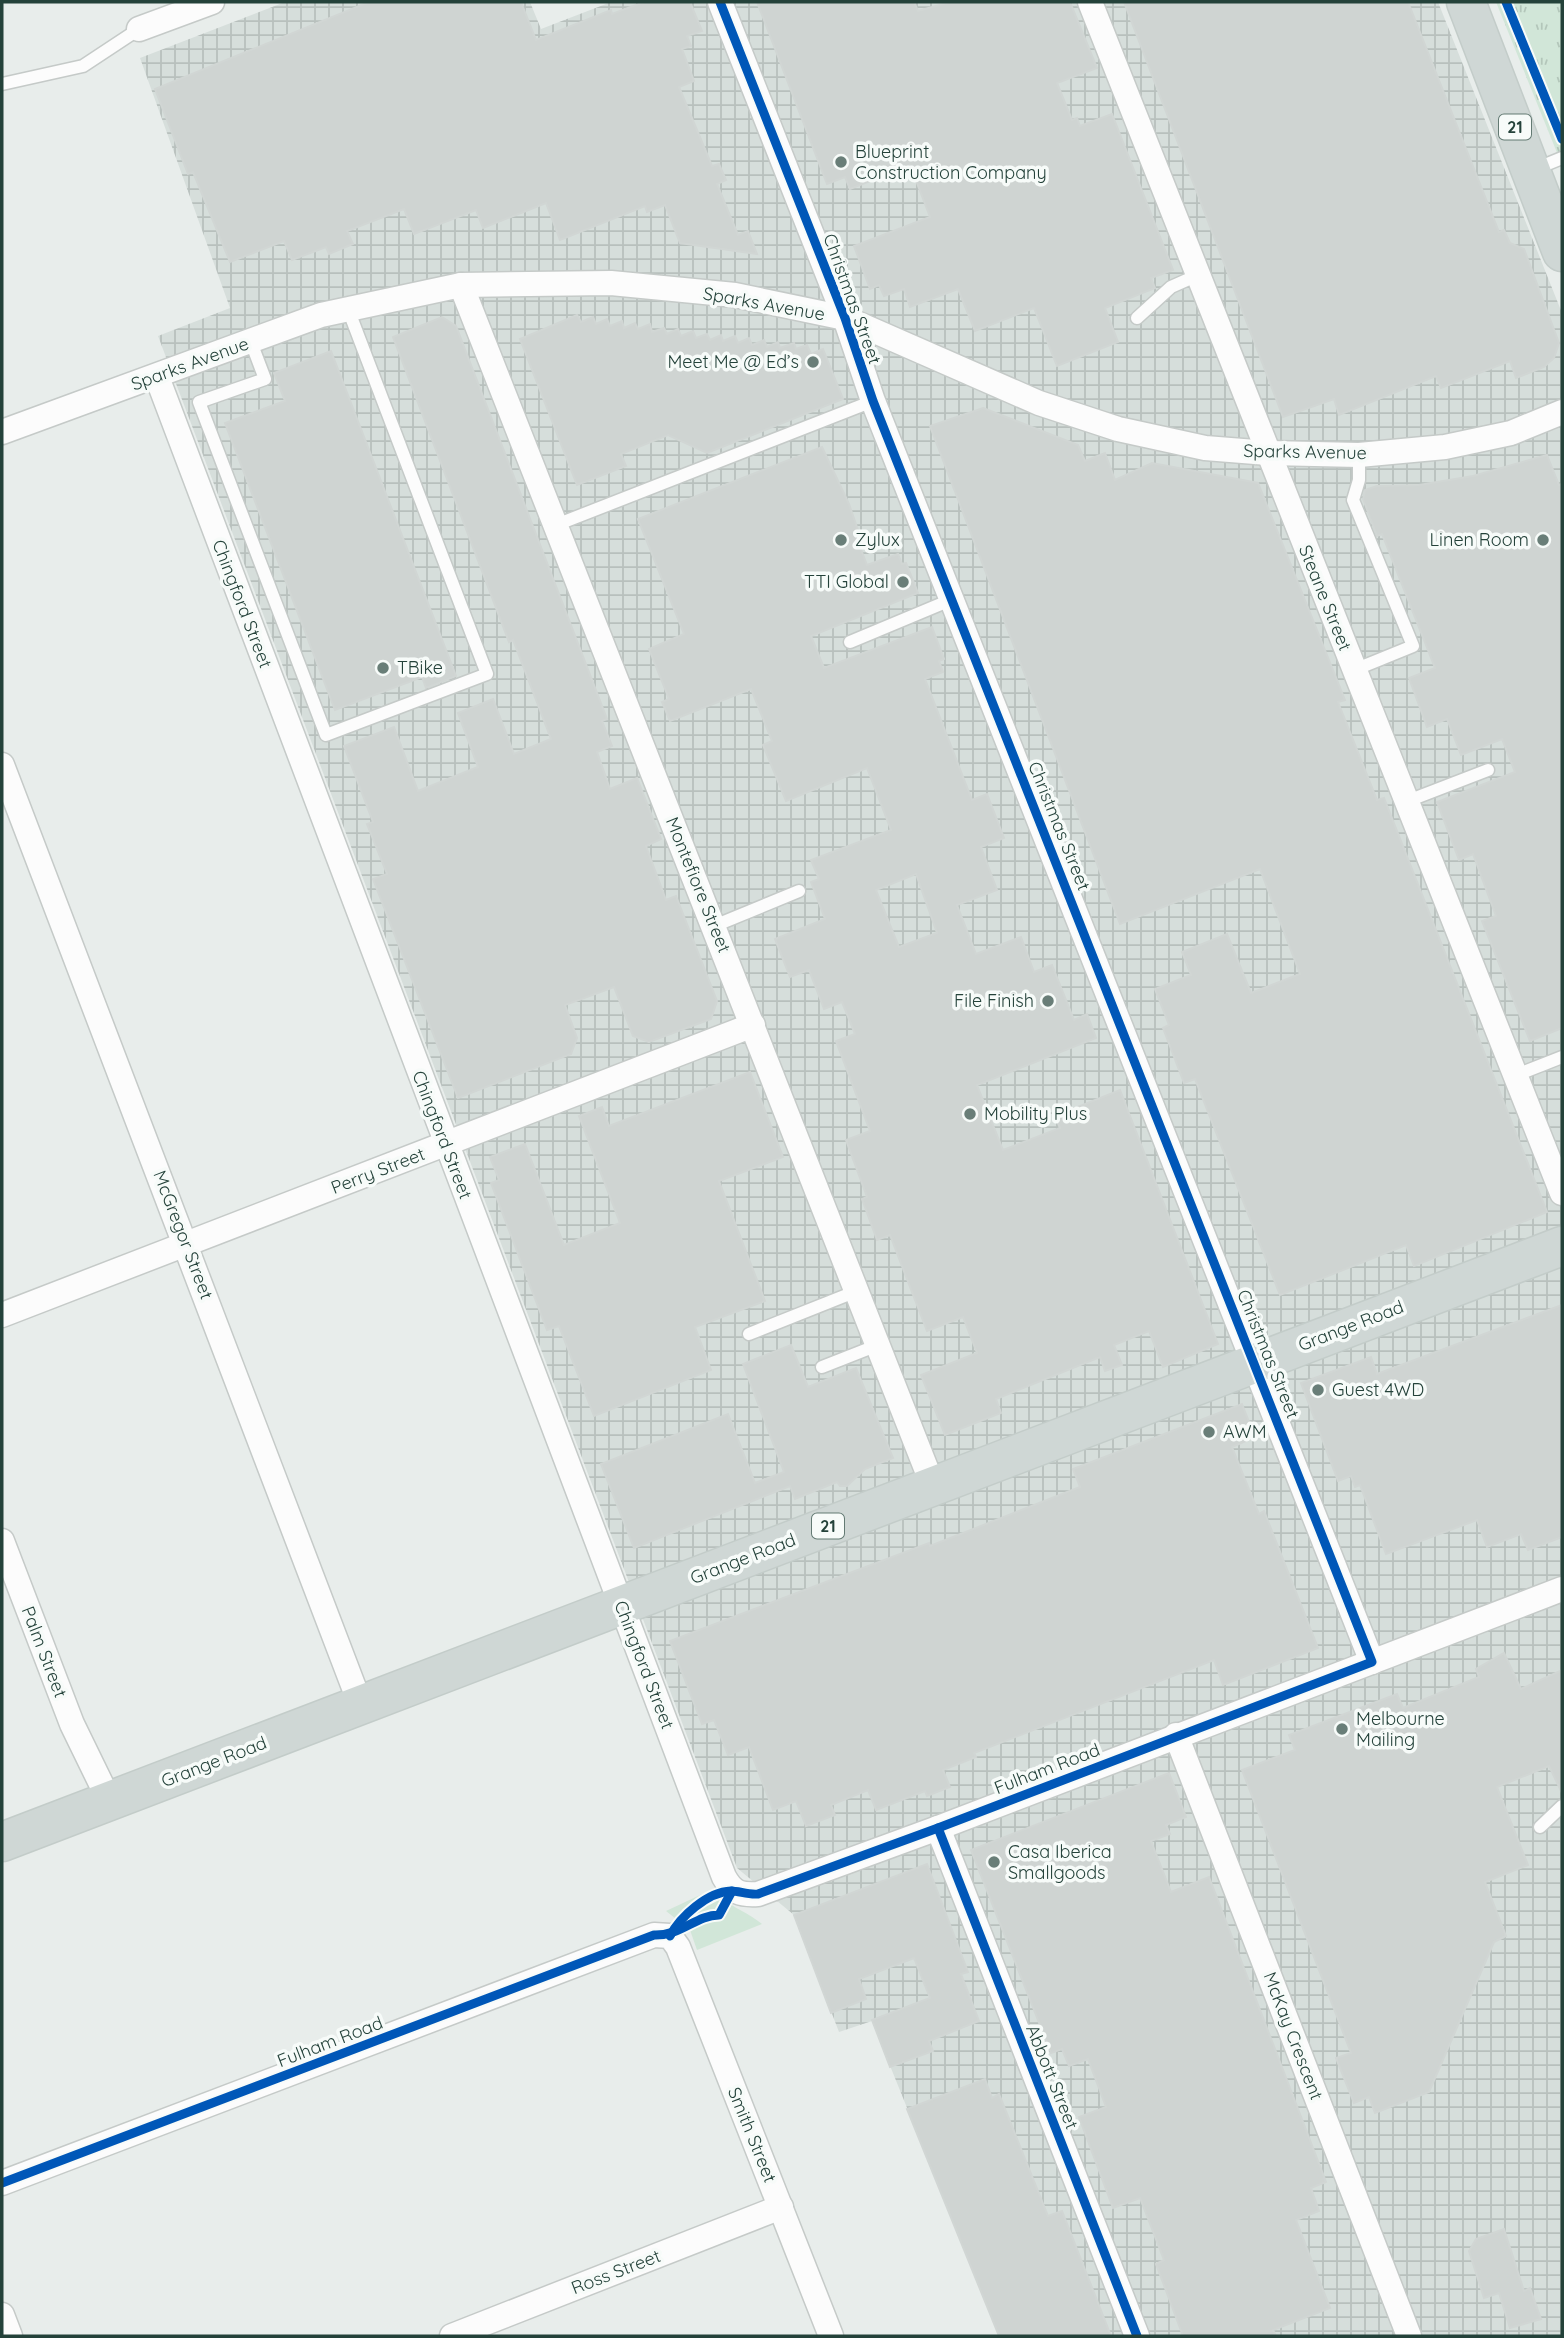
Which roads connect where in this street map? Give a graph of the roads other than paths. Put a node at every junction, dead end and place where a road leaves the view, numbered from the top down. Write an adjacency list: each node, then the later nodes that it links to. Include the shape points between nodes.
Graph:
1 (212, 2): 5 (street)
2 (720, 2): 12 (street, Christmas Street)
3 (1090, 2): 9 (street, Steane Street)
4 (1466, 2): 7 (main road, 21)
5 (139, 29): 6 (lane, via 83,66)
6 (2, 83)
7 (1547, 164): 8 (main road, 21)
8 (1562, 252)
9 (1198, 275): 13 (lane, via 1171,287); 19 (street, Steane Street)
10 (461, 285): 11 (street, Sparks Avenue); 12 (street, Sparks Avenue, via 611,283 735,295); 21 (street, Montefiore Street)
11 (348, 309): 14 (street, Sparks Avenue); 14 (lane, via 487,674 326,736 199,402 265,379)
12 (845, 318): 16 (street, Christmas Street); 19 (street, Sparks Avenue, via 1039,403 1118,429 1205,448)
13 (1137, 318)
14 (251, 341): 15 (street, Sparks Avenue)
15 (157, 377): 18 (street, Sparks Avenue); 33 (street, Chingford Street)
16 (873, 401): 21 (lane); 22 (street, Christmas Street)
17 (1560, 419): 20 (street, Sparks Avenue, via 1445,447)
18 (2, 432)
19 (1268, 453): 20 (street, Sparks Avenue); 24 (street, Steane Street)
20 (1359, 455): 24 (lane, via 1353,500 1413,646)
21 (556, 525): 29 (street, Montefiore Street)
22 (953, 599): 23 (lane); 41 (street, Christmas Street)
23 (850, 642)
24 (1354, 670): 27 (street, Steane Street)
25 (2, 765): 35 (street, McGregor Street)
26 (1488, 770): 27 (lane)
27 (1405, 802): 32 (street, Steane Street)
28 (799, 891): 29 (lane)
29 (714, 926): 30 (street, Montefiore Street)
30 (753, 1026): 33 (street, Perry Street); 37 (street, Montefiore Street)
31 (1562, 1057): 32 (lane)
32 (1514, 1076): 34 (street, Steane Street)
33 (446, 1145): 35 (street, Perry Street); 46 (street, Chingford Street)
34 (1562, 1193)
35 (187, 1245): 38 (street, Perry Street); 48 (street, McGregor Street)
36 (1562, 1246): 41 (main road, Grange Road / 21)
37 (857, 1292): 39 (lane); 40 (street, Montefiore Street)
38 (2, 1315)
39 (749, 1334)
40 (878, 1345): 42 (lane); 43 (street, Montefiore Street)
41 (1255, 1363): 43 (main road, Grange Road / 21); 47 (street, Christmas Street)
42 (822, 1367)
43 (933, 1486): 46 (main road, Grange Road / 21)
44 (2, 1541): 50 (street, Palm Street)
45 (1562, 1589): 47 (street, Fulham Road)
46 (621, 1606): 48 (main road, Grange Road / 21); 55 (street, Chingford Street)
47 (1372, 1662): 49 (street, Fulham Road)
48 (361, 1706): 50 (main road, Grange Road / 21)
49 (1176, 1735): 53 (street, Fulham Road); 64 (street, McKay Crescent)
50 (102, 1805): 54 (main road, Grange Road / 21)
51 (1562, 1806): 52 (lane)
52 (1540, 1827)
53 (938, 1828): 55 (street, Fulham Road, via 758,1894); 63 (street, Abbott Street)
54 (2, 1842)
55 (732, 1891)
56 (670, 1936): 57 (street, Fulham Road, via 654,1936); 58 (street, Smith Street)
57 (2, 2183)
58 (781, 2207): 61 (street, Ross Street); 62 (street, Smith Street)
59 (2, 2315): 60 (street)
60 (10, 2336)
61 (452, 2336)
62 (831, 2336)
63 (1137, 2336)
64 (1409, 2336)

